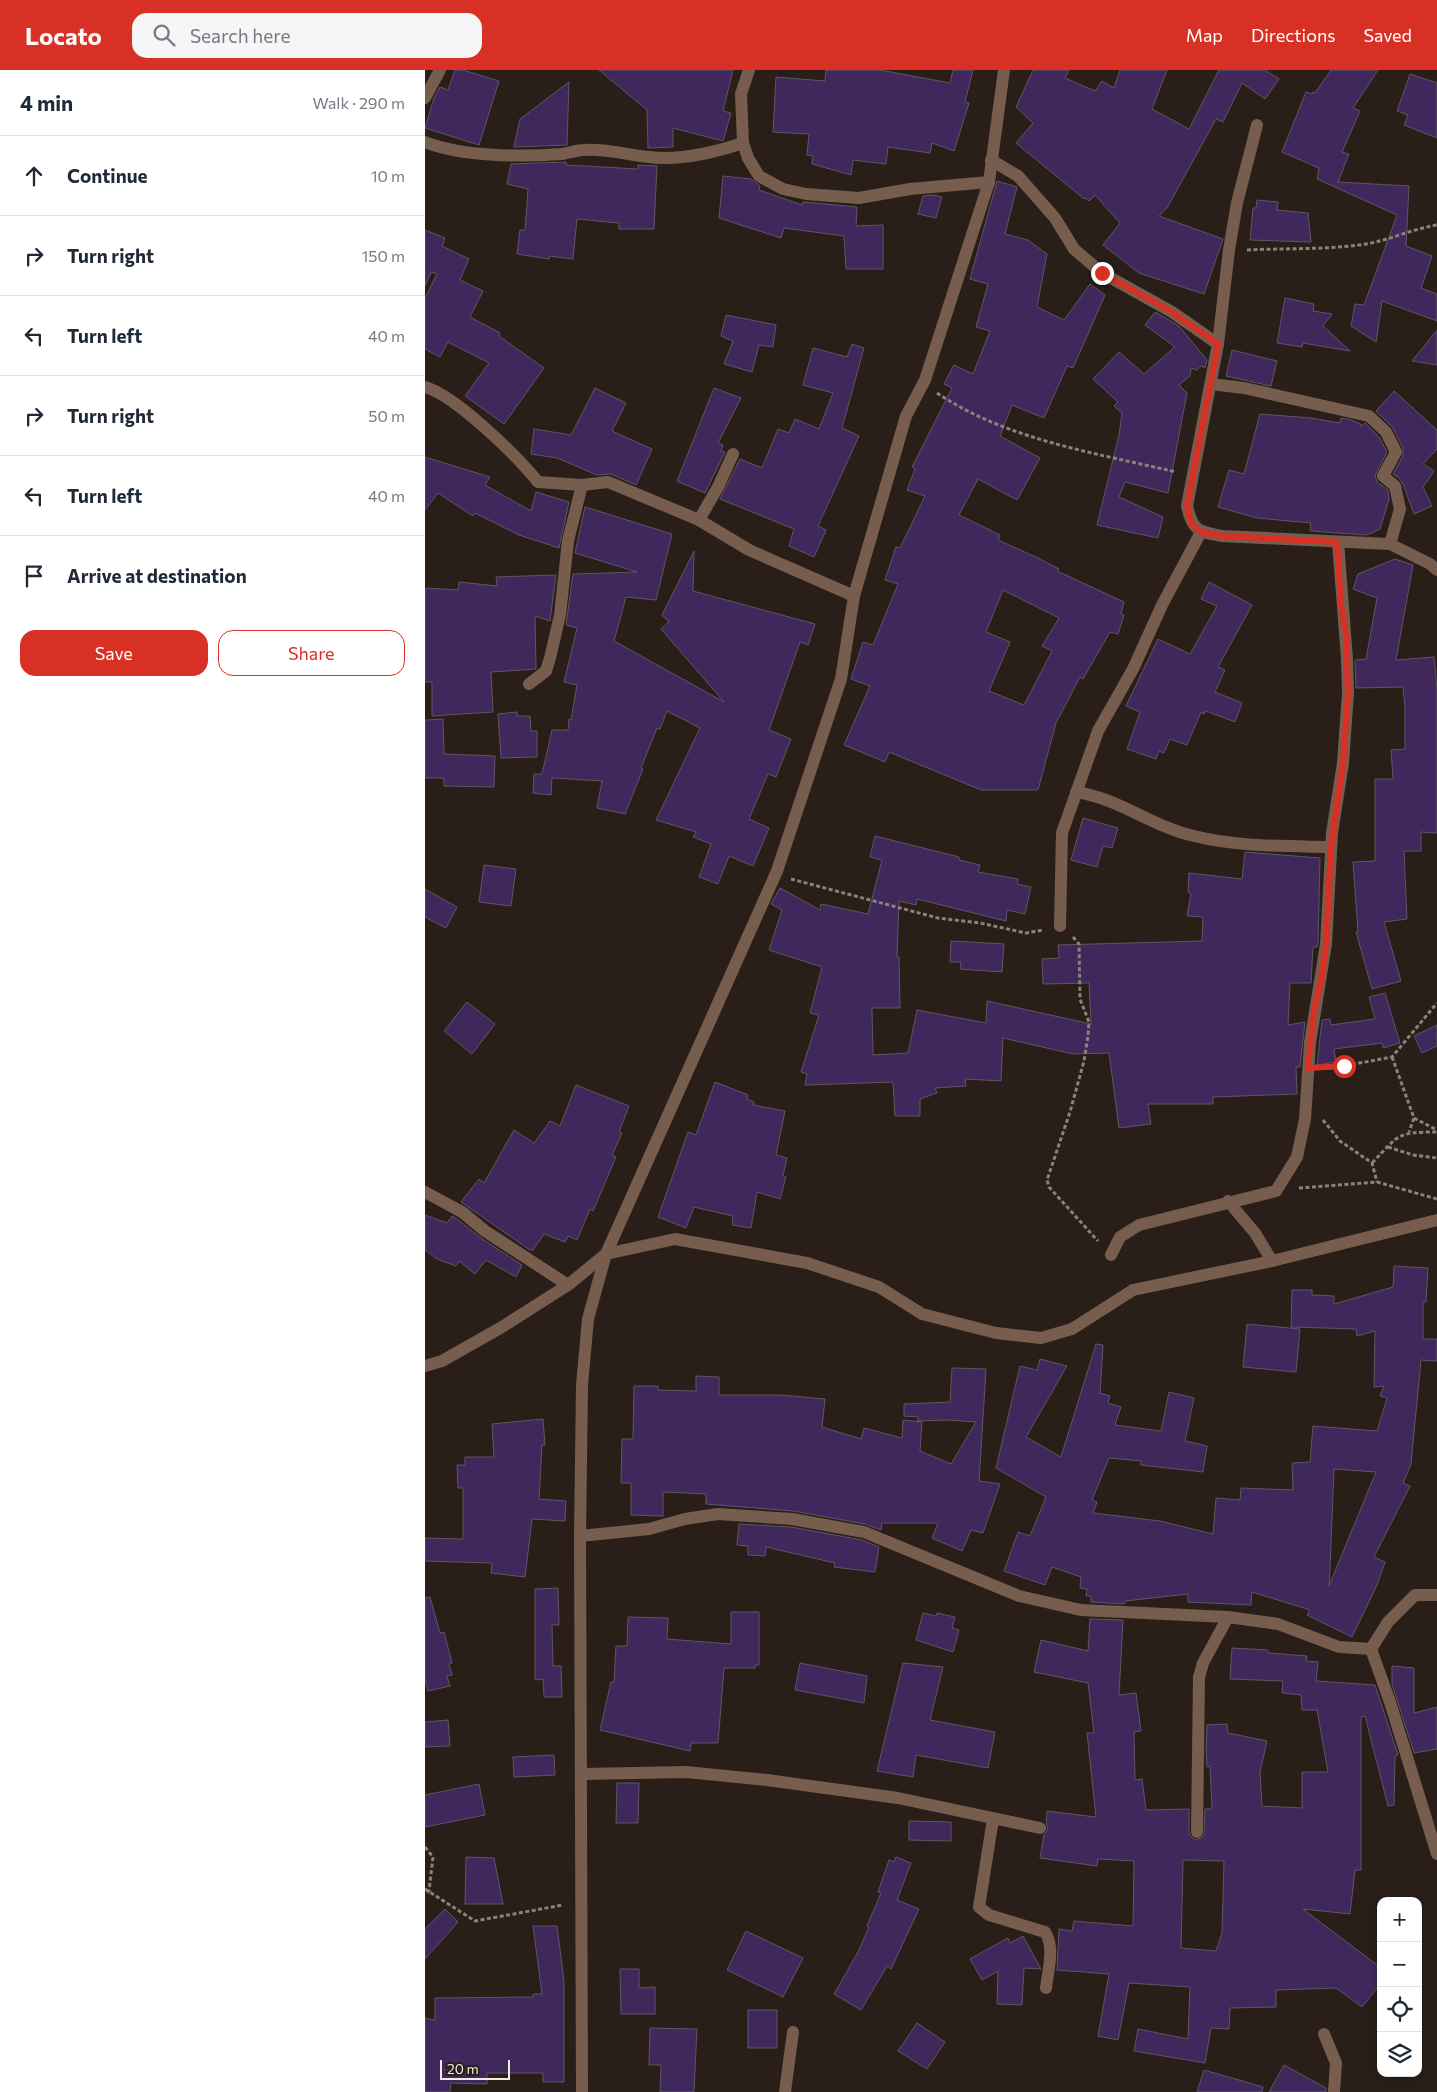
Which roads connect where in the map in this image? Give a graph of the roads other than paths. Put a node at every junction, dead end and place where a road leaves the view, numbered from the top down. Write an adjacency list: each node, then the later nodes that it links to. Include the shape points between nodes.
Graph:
1 (440, 70): 4 (street)
2 (749, 70): 7 (street, via 741,94)
3 (1004, 70): 8 (street)
4 (425, 98)
5 (1257, 125): 10 (street, via 1237,203)
6 (425, 142): 7 (street, via 437,147 482,153 536,155 608,150 650,158 693,157)
7 (743, 143): 9 (street, via 747,158 759,176 783,189 806,194 859,198 910,189)
8 (991, 160): 9 (street); 10 (street, via 1018,176 1055,218 1074,249 1102,273 1172,312)
9 (989, 182): 20 (street, via 925,380 906,416)
10 (1218, 344): 11 (street)
11 (1211, 384): 16 (street, via 1187,506 1191,524); 18 (street, via 1244,388 1369,416 1386,432 1396,452 1383,476 1395,486 1401,509)
12 (425, 387): 14 (street, via 452,401 505,445 538,482)
13 (733, 454): 15 (street)
14 (582, 485): 15 (street, via 608,482); 21 (street, via 568,541 560,615 546,671)
15 (699, 520): 20 (street, via 749,550)
16 (1201, 532): 17 (street); 22 (street, via 1133,669 1098,731)
17 (1337, 542): 18 (street); 23 (street, via 1348,693 1343,763)
18 (1390, 544): 19 (street)
19 (1437, 570)
20 (854, 596): 28 (street, via 841,678 777,871)
21 (529, 684)
22 (1076, 792): 23 (street, via 1095,795 1138,816 1194,836 1266,846); 24 (street, via 1062,833)
23 (1331, 847): 26 (street, via 1326,944 1314,1010 1305,1120 1297,1156 1276,1191)
24 (1060, 926)
25 (425, 1192): 31 (street, via 462,1212 485,1231)
26 (1228, 1201): 29 (street, via 1139,1225 1120,1237); 30 (street, via 1255,1233)
27 (1437, 1220): 30 (street)
28 (605, 1254): 30 (street, via 675,1239 807,1264 879,1287 922,1314 996,1333 1041,1338 1072,1329 1133,1290); 31 (street); 33 (street, via 588,1319 582,1385)
29 (1111, 1255)
30 (1272, 1261)
31 (569, 1286): 32 (street, via 442,1361)
32 (425, 1366)
33 (580, 1536): 35 (street, via 649,1530 685,1519 718,1514 791,1519 865,1532 1019,1596 1081,1610); 37 (street)
34 (1437, 1595): 36 (street, via 1415,1595 1388,1622)
35 (1228, 1618): 36 (street, via 1278,1624 1339,1647); 40 (street, via 1203,1663 1199,1677)
36 (1371, 1649): 41 (street)
37 (582, 1774): 38 (street, via 686,1772 767,1780 898,1798); 45 (street)
38 (993, 1819): 39 (street); 42 (street, via 979,1907 989,1915 1045,1932 1050,1938)
39 (1040, 1828)
40 (1197, 1832)
41 (1437, 1854)
42 (1046, 1988)
43 (793, 2032): 46 (street)
44 (1324, 2034): 47 (street, via 1336,2063)
45 (582, 2092)
46 (785, 2092)
47 (1334, 2092)

